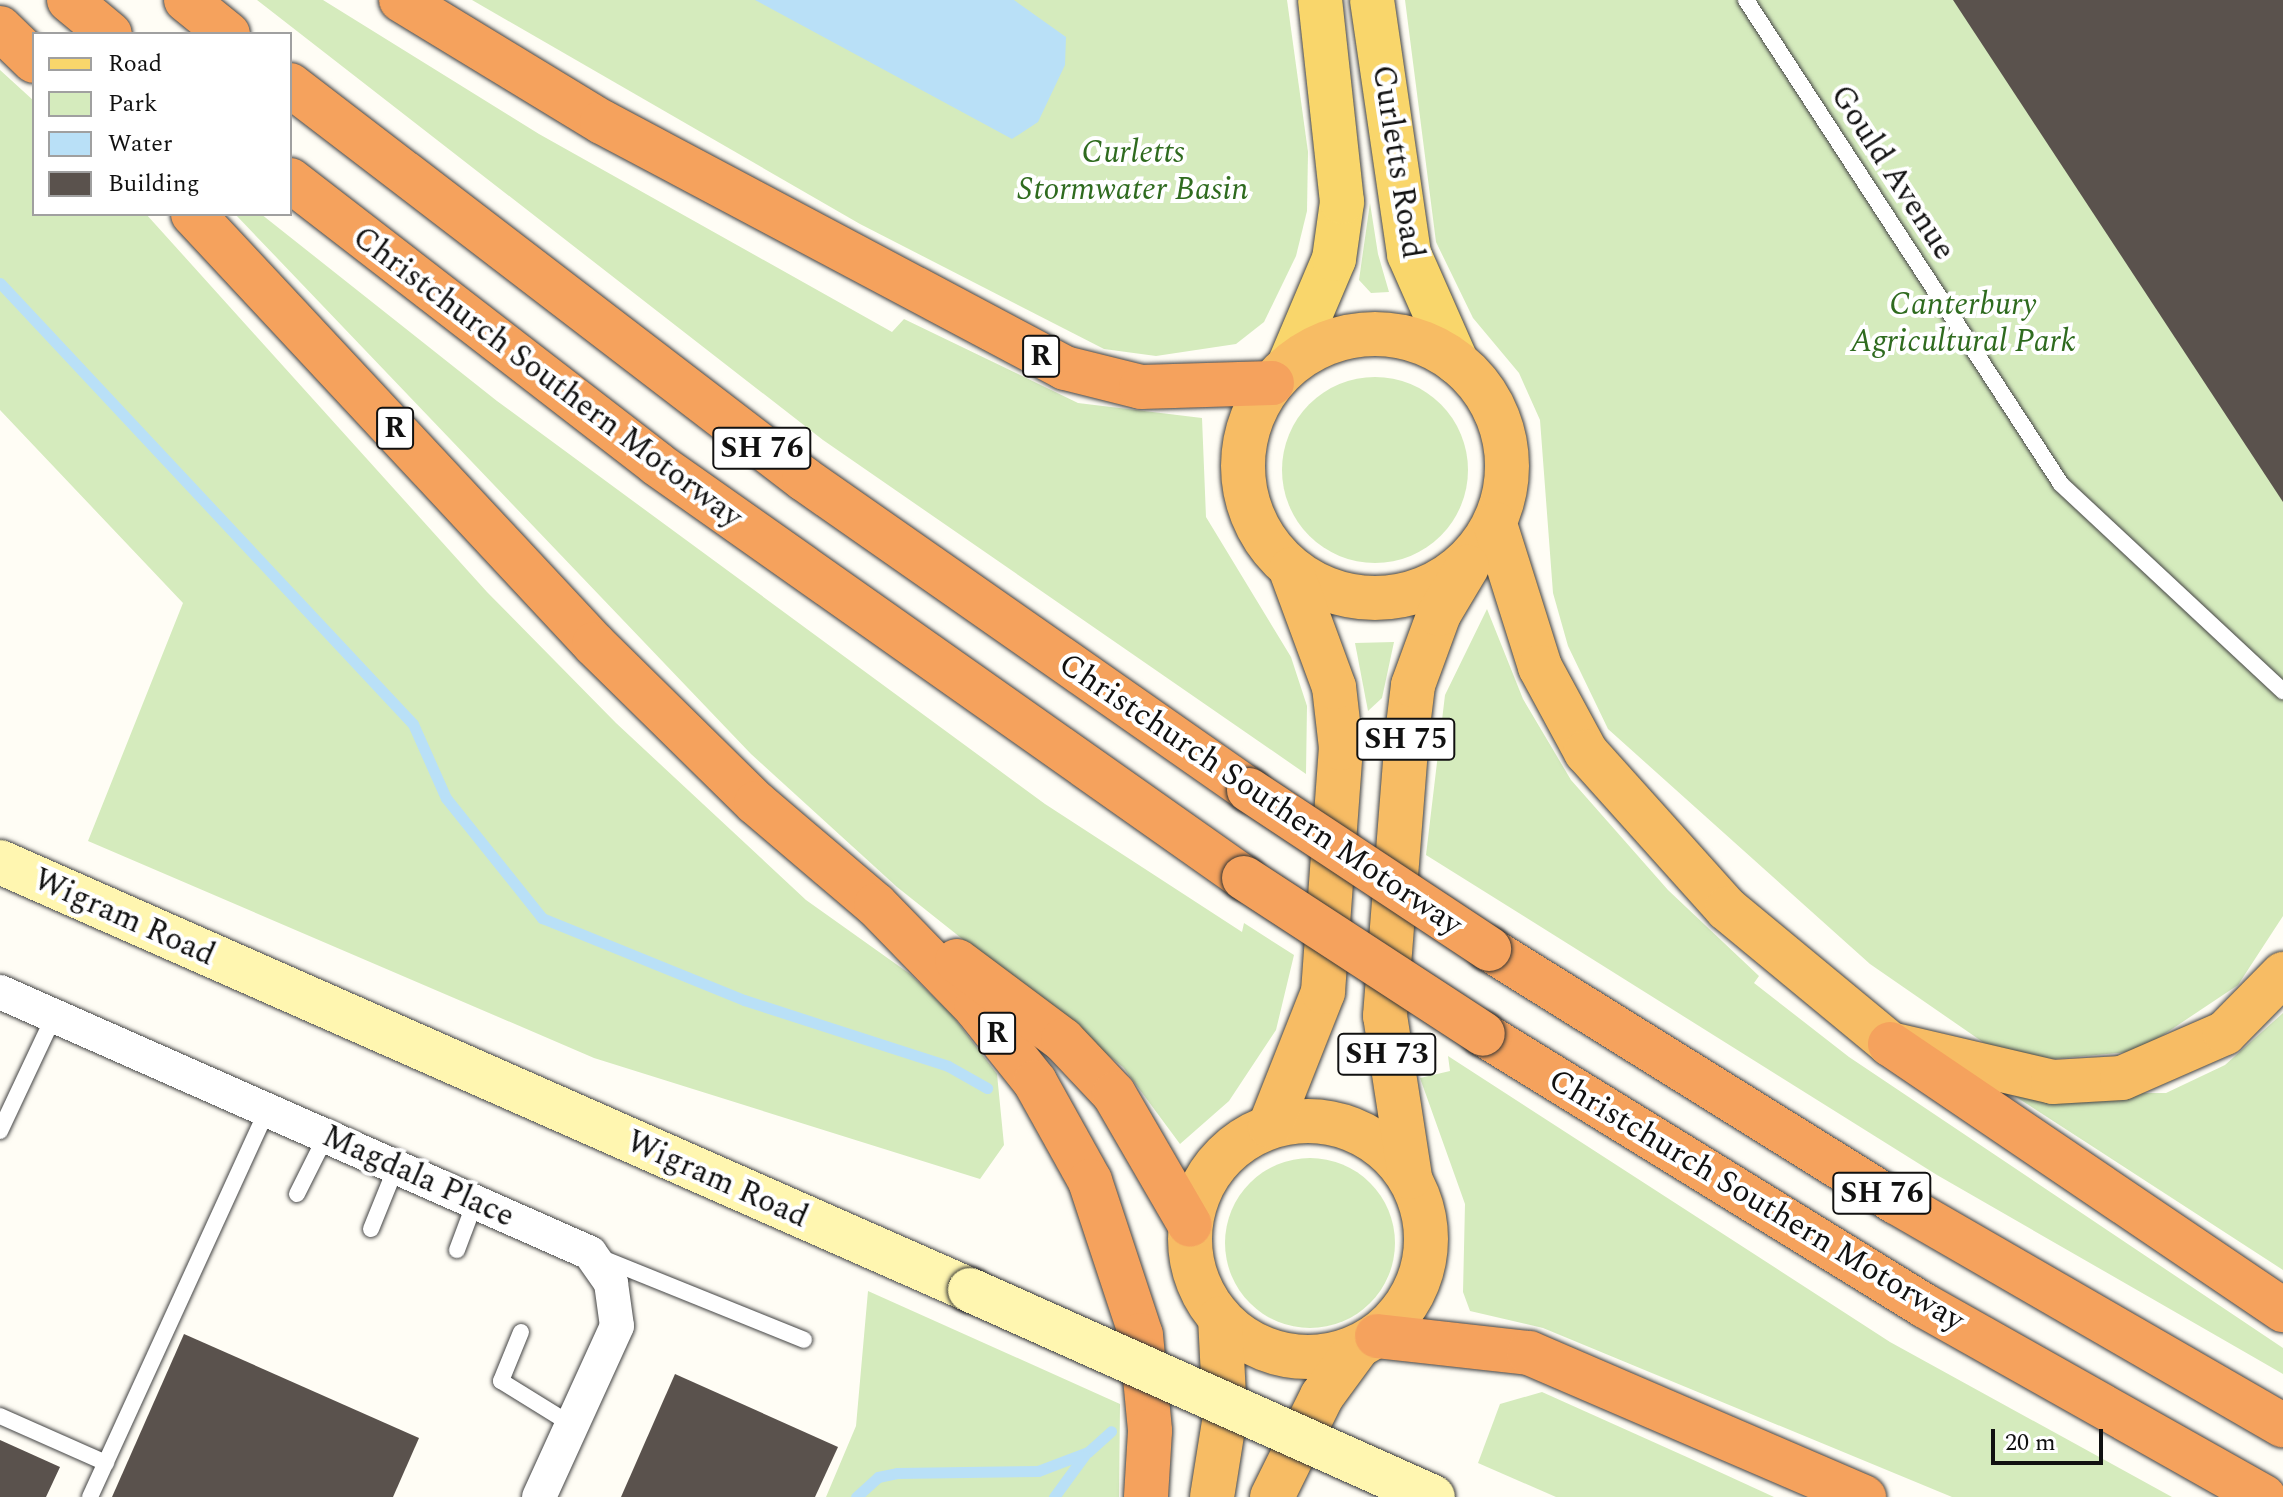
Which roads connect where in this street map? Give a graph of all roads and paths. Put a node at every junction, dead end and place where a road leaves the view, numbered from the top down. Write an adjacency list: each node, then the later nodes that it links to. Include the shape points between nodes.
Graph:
1 (69, 0): 8 (highway)
2 (186, 0): 9 (highway)
3 (401, 0): 15 (highway, R, via 669,159 1065,368 1141,387)
4 (1320, 0): 15 (main road, Curletts Road / SH 75, via 1342,202 1334,259)
5 (1372, 0): 14 (main road, Curletts Road / SH 75, via 1405,239 1422,295)
6 (1746, 0): 19 (lane, Gould Avenue, via 2061,484)
7 (0, 28): 10 (highway)
8 (108, 32)
9 (226, 32)
10 (32, 59)
11 (292, 87): 46 (highway, Christchurch Southern Motorway / SH 76, bridge, via 804,479 1249,790 1489,949 1896,1202)
12 (292, 182): 56 (highway, Christchurch Southern Motorway / SH 76, bridge, via 657,464 1244,878 1483,1034 1925,1306)
13 (195, 216): 22 (highway, R, via 664,715)
14 (1457, 363): 15 (highway, R, via 1432,346 1373,334 1343,337); 16 (highway, SH 75, via 1478,384 1504,437 1508,466)
15 (1280, 374): 18 (highway, SH 75, via 1248,429 1243,480 1258,530)
16 (1495, 524): 17 (highway, SH 75); 27 (highway, via 1540,667 1586,752 1727,909)
17 (1470, 561): 18 (highway, via 1425,590 1391,598 1356,598); 23 (highway, SH 75, via 1439,614 1413,685)
18 (1291, 570): 21 (highway, SH 75, via 1318,631 1339,718)
19 (2283, 691)
20 (0, 862): 54 (main road, Wigram Road, bridge)
21 (1332, 890): 29 (highway, SH 73, via 1313,1029)
22 (876, 905): 36 (highway, via 1019,1004 1085,1061 1138,1125); 51 (highway, R, via 1007,1045 1090,1181 1141,1335 1150,1431)
23 (1391, 929): 33 (highway, SH 73, via 1387,1058)
24 (2283, 974): 27 (highway, via 2225,1033 2192,1053 2122,1078 2053,1082)
25 (0, 992): 26 (street, Magdala Place)
26 (54, 1016): 28 (street, Magdala Place); 30 (lane)
27 (1890, 1044): 40 (highway)
28 (267, 1110): 31 (street, Magdala Place); 48 (lane)
29 (1270, 1126): 33 (highway, via 1309,1120 1349,1127 1383,1147); 36 (highway, via 1216,1164)
30 (0, 1131)
31 (326, 1136): 32 (street, Magdala Place); 34 (lane)
32 (396, 1167): 35 (street, Magdala Place); 37 (lane)
33 (1410, 1177): 44 (highway, SH 73, via 1424,1209 1420,1280)
34 (297, 1194)
35 (475, 1202): 38 (lane); 39 (street, Magdala Place)
36 (1190, 1225): 41 (highway, via 1191,1258)
37 (371, 1229)
38 (457, 1250)
39 (590, 1253): 43 (lane); 47 (street, via 611,1283 617,1326)
40 (2283, 1310)
41 (1220, 1318): 44 (highway, via 1269,1351 1330,1356); 52 (highway, via 1225,1416)
42 (521, 1332): 47 (lane, via 501,1381)
43 (804, 1340)
44 (1368, 1342): 53 (highway, SH 73, via 1322,1396); 55 (highway, via 1529,1353)
45 (0, 1416): 48 (lane)
46 (2283, 1425)
47 (575, 1427): 50 (street)
48 (106, 1463): 49 (lane)
49 (90, 1497)
50 (539, 1497)
51 (1146, 1497)
52 (1212, 1497)
53 (1272, 1497)
54 (1433, 1497)
55 (1864, 1497)
56 (2264, 1497)

